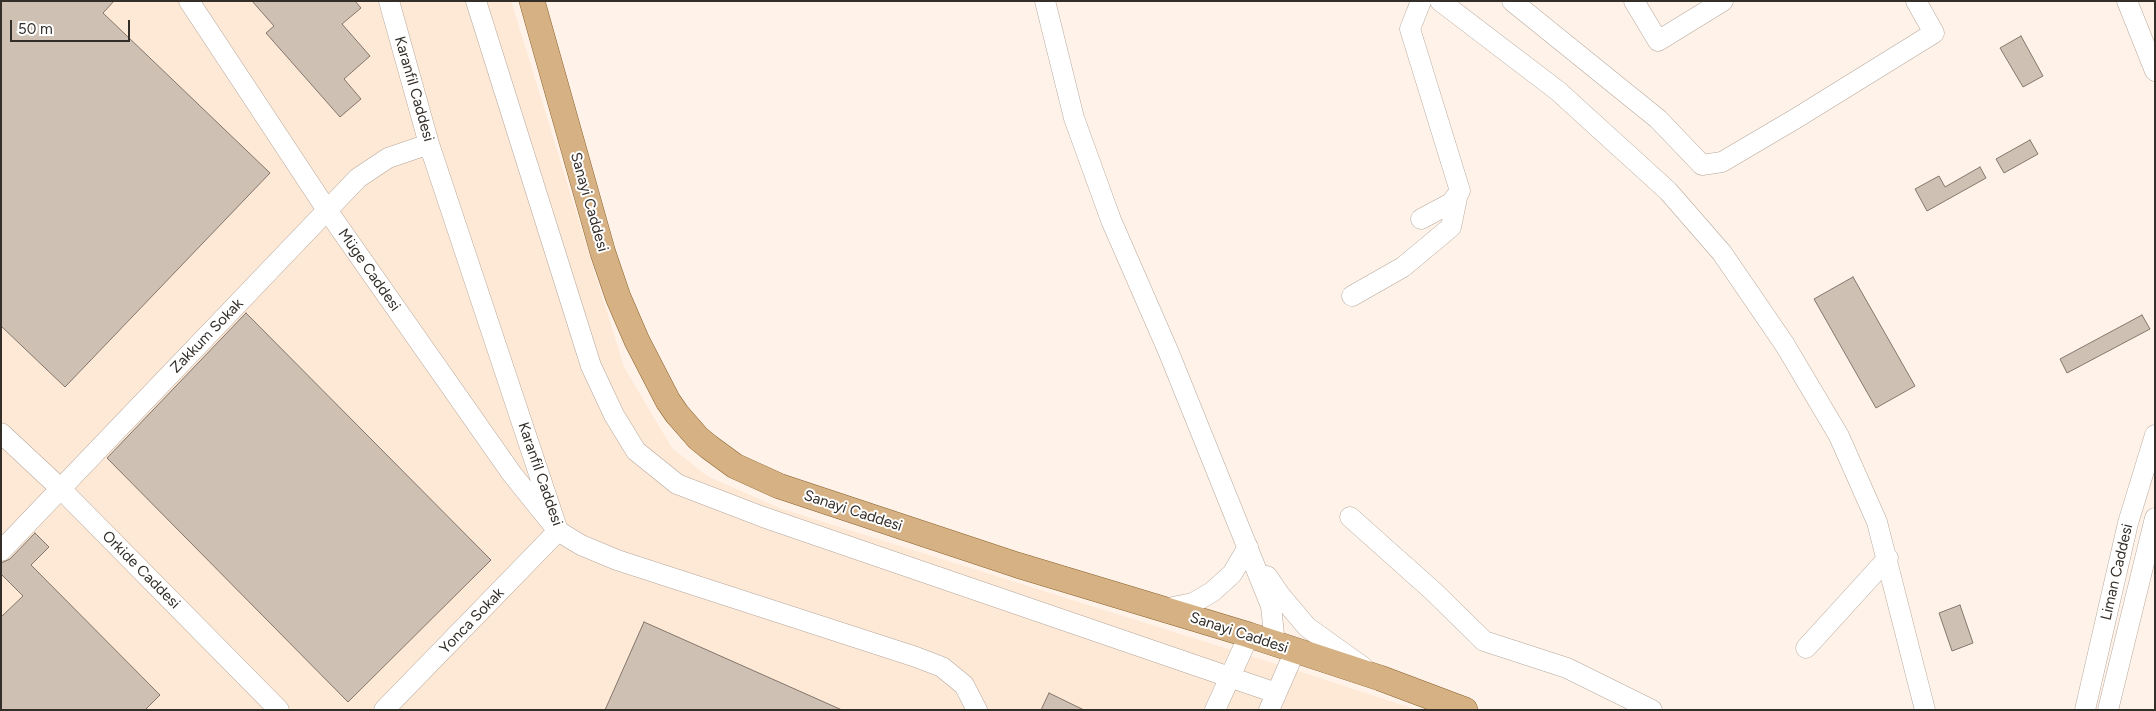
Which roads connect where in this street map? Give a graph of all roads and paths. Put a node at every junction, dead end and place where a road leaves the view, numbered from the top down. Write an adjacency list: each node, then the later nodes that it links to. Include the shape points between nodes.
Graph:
1 (189, 1): 16 (street, Müge Caddesi)
2 (389, 1): 14 (street, Karanfil Caddesi)
3 (476, 1): 33 (street, via 591,366 614,415 636,451 677,484 703,494)
4 (532, 1): 28 (main road, Sanayi Caddesi, via 618,298 656,382 676,414 698,438 734,466 779,486 1017,565)
5 (1045, 1): 25 (street, via 1074,118 1111,220)
6 (1421, 1): 15 (street, via 1410,29 1460,190)
7 (1440, 1): 27 (street, via 1558,91 1668,191 1722,253 1785,345 1839,436 1878,522)
8 (1512, 1): 11 (street, via 1658,119 1702,165 1722,162 1934,33)
9 (1634, 1): 10 (street, via 1658,41)
10 (1723, 1)
11 (1916, 1)
12 (2127, 1): 13 (street)
13 (2155, 70)
14 (429, 144): 16 (street, Zakkum Sokak, via 388,158 358,178); 24 (street, Karanfil Caddesi)
15 (1458, 193): 17 (street, via 1451,202); 18 (street, via 1451,227 1402,266)
16 (327, 210): 21 (street, Zakkum Sokak); 24 (street, Müge Caddesi, via 512,474)
17 (1421, 219)
18 (1352, 296)
19 (1, 433): 21 (street, Orkide Caddesi)
20 (2155, 435): 45 (street, Liman Caddesi, via 2128,523)
21 (61, 489): 26 (street, Zakkum Sokak); 36 (street, Orkide Caddesi)
22 (1350, 517): 41 (street, via 1484,641 1567,668)
23 (2155, 518): 46 (street)
24 (558, 531): 37 (street, Yonca Sokak); 38 (street, Karanfil Caddesi, via 617,560 942,667 964,685)
25 (1248, 547): 28 (street, via 1232,574 1212,592 1193,603); 31 (street); 34 (street, via 1307,627)
26 (1, 551)
27 (1888, 558): 29 (street); 32 (street)
28 (1163, 609): 30 (main road, Sanayi Caddesi)
29 (1904, 626): 42 (street); 43 (street); 44 (street)
30 (1249, 635): 31 (main road, Sanayi Caddesi); 33 (street)
31 (1285, 648): 34 (main road, Sanayi Caddesi); 35 (street)
32 (1806, 648)
33 (1231, 676): 35 (street); 39 (street)
34 (1380, 678): 40 (main road, Sanayi Caddesi)
35 (1272, 701)
36 (279, 710)
37 (384, 710)
38 (977, 710)
39 (1215, 710)
40 (1465, 710)
41 (1652, 710)
42 (1914, 710)
43 (1925, 710)
44 (1936, 710)
45 (2085, 710)
46 (2108, 710)

